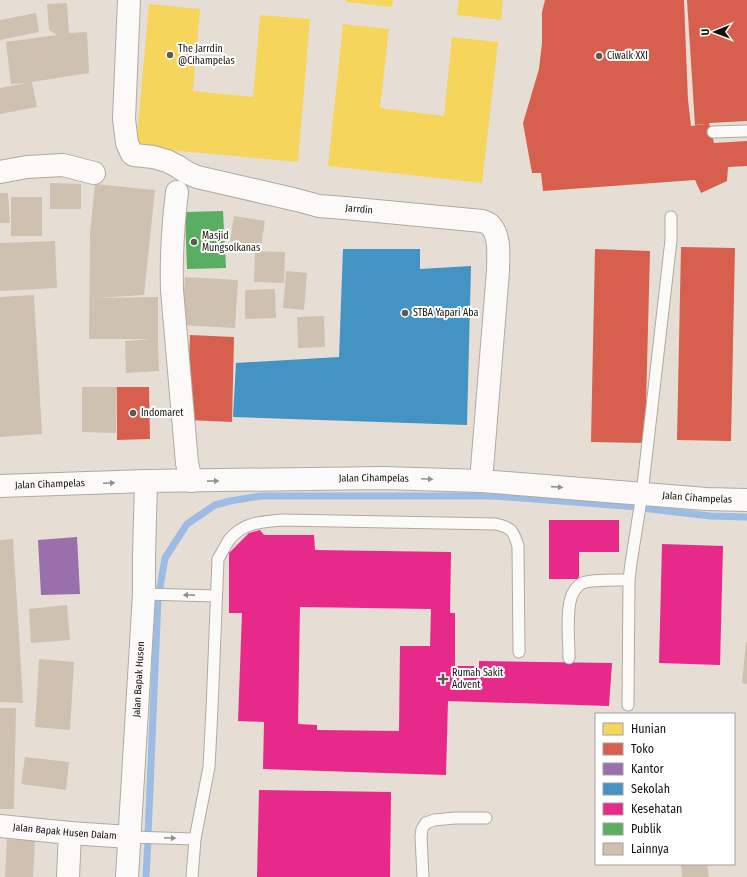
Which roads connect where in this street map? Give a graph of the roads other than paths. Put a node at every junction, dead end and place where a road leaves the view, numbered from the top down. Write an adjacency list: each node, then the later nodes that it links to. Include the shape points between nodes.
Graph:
1 (129, 0): 8 (street, Jarrdin, via 124,119 127,144 134,155 167,161 197,177 319,206 482,221 489,224 495,232 498,240 498,271)
2 (747, 131): 3 (lane)
3 (713, 132)
4 (0, 172): 5 (street, via 63,165)
5 (94, 173)
6 (177, 192): 10 (street, via 172,250 172,290 187,463)
7 (671, 217): 12 (lane, via 671,240)
8 (481, 481): 10 (street, Jalan Cihampelas, one-way to 8, via 384,478); 12 (street, Jalan Cihampelas, one-way to 12)
9 (146, 482): 10 (street, Jalan Cihampelas); 11 (street, Jalan Cihampelas, one-way to 9); 15 (street, Jalan Bapak Husen)
10 (191, 482)
11 (0, 486)
12 (642, 494): 13 (street, Jalan Cihampelas); 14 (lane)
13 (747, 500)
14 (629, 580): 18 (lane, via 590,581 581,584 574,591 569,616); 19 (lane)
15 (144, 594): 16 (lane, one-way to 15); 23 (street, Jalan Bapak Husen)
16 (216, 596): 17 (lane, via 218,559 230,540 242,528 258,522 282,520 507,526 514,534 518,546); 24 (lane, via 209,767)
17 (519, 652)
18 (569, 658)
19 (628, 704)
20 (486, 818): 28 (lane, via 434,820 426,823 421,836)
21 (0, 826): 22 (street, Jalan Bapak Husen Dalam)
22 (70, 833): 23 (street, Jalan Bapak Husen Dalam); 25 (street)
23 (129, 837): 24 (lane, one-way to 24); 26 (street, Jalan Bapak Husen)
24 (195, 839): 27 (lane)
25 (68, 877)
26 (127, 877)
27 (192, 877)
28 (423, 877)

